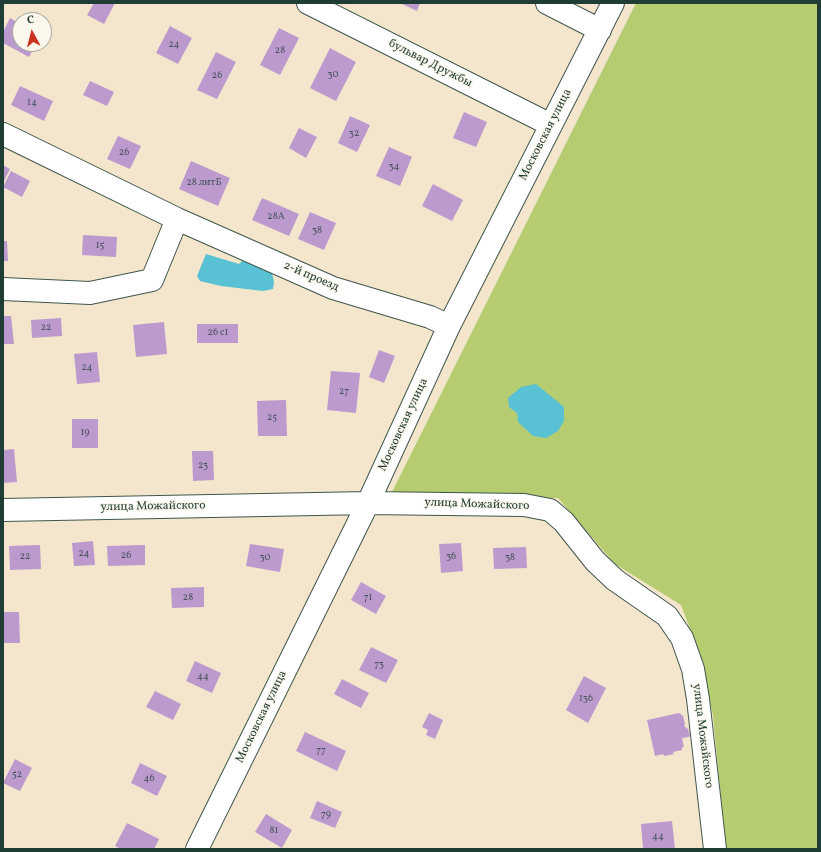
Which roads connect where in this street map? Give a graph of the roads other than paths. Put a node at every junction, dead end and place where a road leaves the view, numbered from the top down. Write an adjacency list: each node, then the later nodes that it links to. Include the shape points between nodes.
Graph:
1 (308, 3): 5 (street, бульвар Дружбы)
2 (547, 3): 4 (street)
3 (613, 3): 4 (street, Московская улица)
4 (600, 30): 5 (street, Московская улица)
5 (551, 125): 9 (street, Московская улица)
6 (3, 134): 7 (street, 2-й проезд)
7 (177, 219): 8 (street, via 152,280 90,293); 9 (street, 2-й проезд, via 333,288 430,317)
8 (3, 289)
9 (449, 326): 10 (street, Московская улица)
10 (368, 503): 11 (street, улица Можайского); 12 (street, Московская улица); 13 (street, улица Можайского, via 524,505 550,510 564,522 595,561 615,580 667,616 682,638 693,669)
11 (3, 510)
12 (197, 849)
13 (715, 849)

